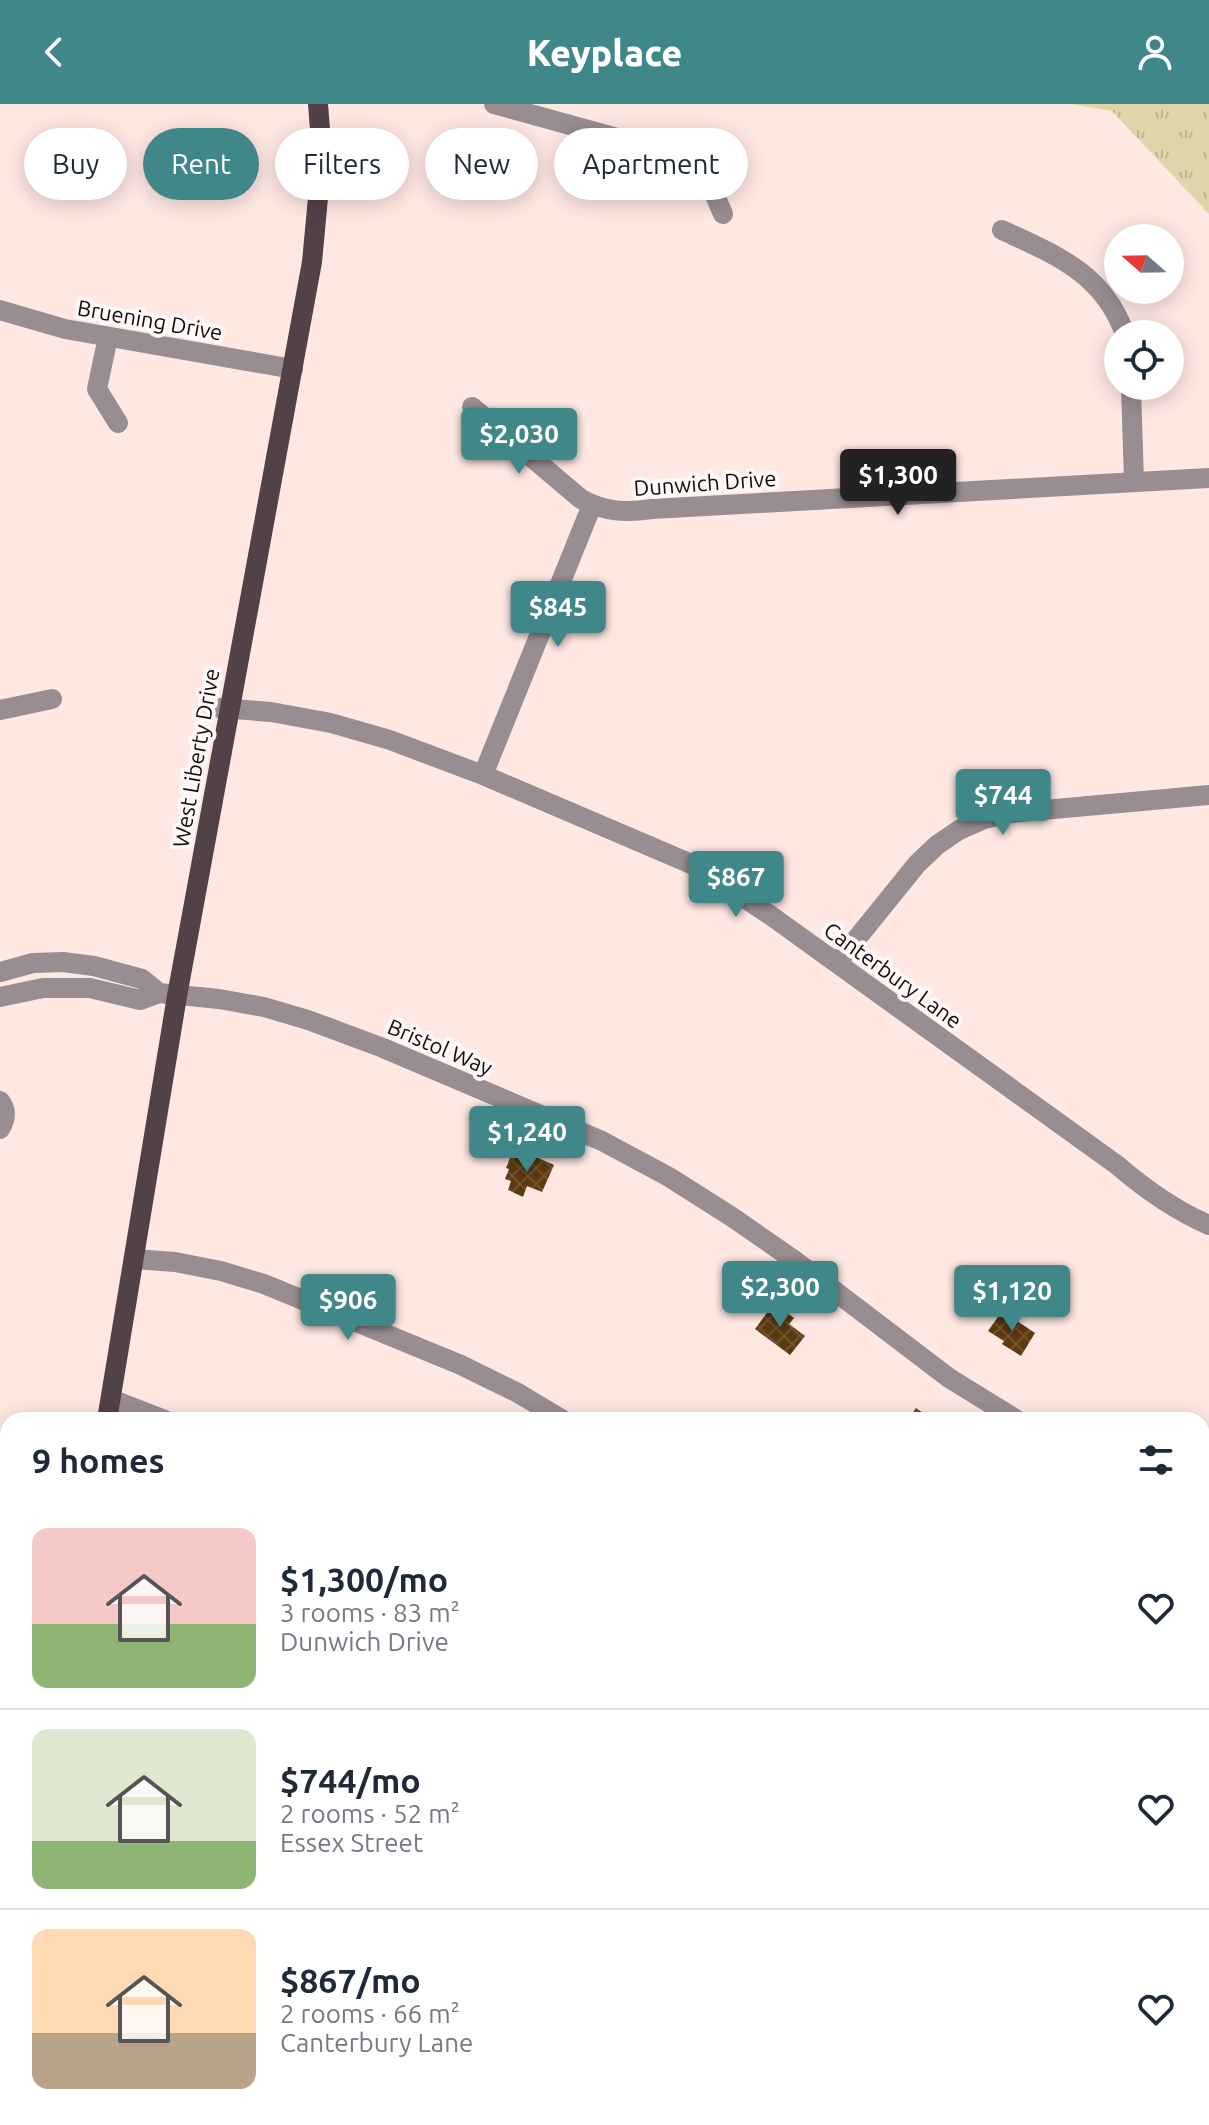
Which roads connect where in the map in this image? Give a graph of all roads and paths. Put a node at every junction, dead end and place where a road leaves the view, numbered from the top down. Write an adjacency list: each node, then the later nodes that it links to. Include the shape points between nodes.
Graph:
1 (318, 104): 8 (main road, West Liberty Drive, via 322,155 312,262)
2 (494, 104): 3 (street, via 668,152 700,174)
3 (723, 214)
4 (1002, 230): 6 (street, via 1081,271)
5 (0, 310): 7 (street, Bruening Drive)
6 (1118, 320)
7 (108, 337): 8 (street, Bruening Drive); 11 (street, via 97,389)
8 (293, 369): 16 (main road, West Liberty Drive)
9 (1131, 400): 13 (street)
10 (472, 407): 14 (street)
11 (118, 423)
12 (1209, 478): 13 (street, Dunwich Drive)
13 (1134, 482): 14 (street, Dunwich Drive, via 628,512)
14 (592, 505): 18 (street)
15 (52, 699): 17 (street)
16 (219, 708): 18 (street, Canterbury Lane, via 331,723); 27 (main road, West Liberty Drive)
17 (0, 710)
18 (483, 775): 21 (street, Canterbury Lane, via 696,866)
19 (1209, 795): 21 (street, via 1011,813 959,830 917,864)
20 (51, 962): 22 (street); 23 (street); 24 (street)
21 (837, 963): 30 (street, Canterbury Lane, via 1153,1194)
22 (94, 966): 25 (street); 27 (street, via 142,979)
23 (0, 972)
24 (54, 988): 25 (street, Bristol Way); 26 (street, Bristol Way)
25 (90, 988): 27 (street, Bristol Way, via 140,1000)
26 (1, 993)
27 (168, 994): 31 (main road, West Liberty Drive); 36 (street, Bristol Way, via 249,1004 308,1020 602,1141 732,1217 949,1378)
28 (0, 1101): 29 (street, via 5,1109)
29 (0, 1129)
30 (1209, 1225)
31 (134, 1259): 32 (main road, West Liberty Drive); 35 (street, via 175,1262 264,1284 461,1365)
32 (111, 1399): 33 (main road, West Liberty Drive); 34 (street)
33 (109, 1412)
34 (144, 1412)
35 (550, 1412)
36 (1004, 1412)

